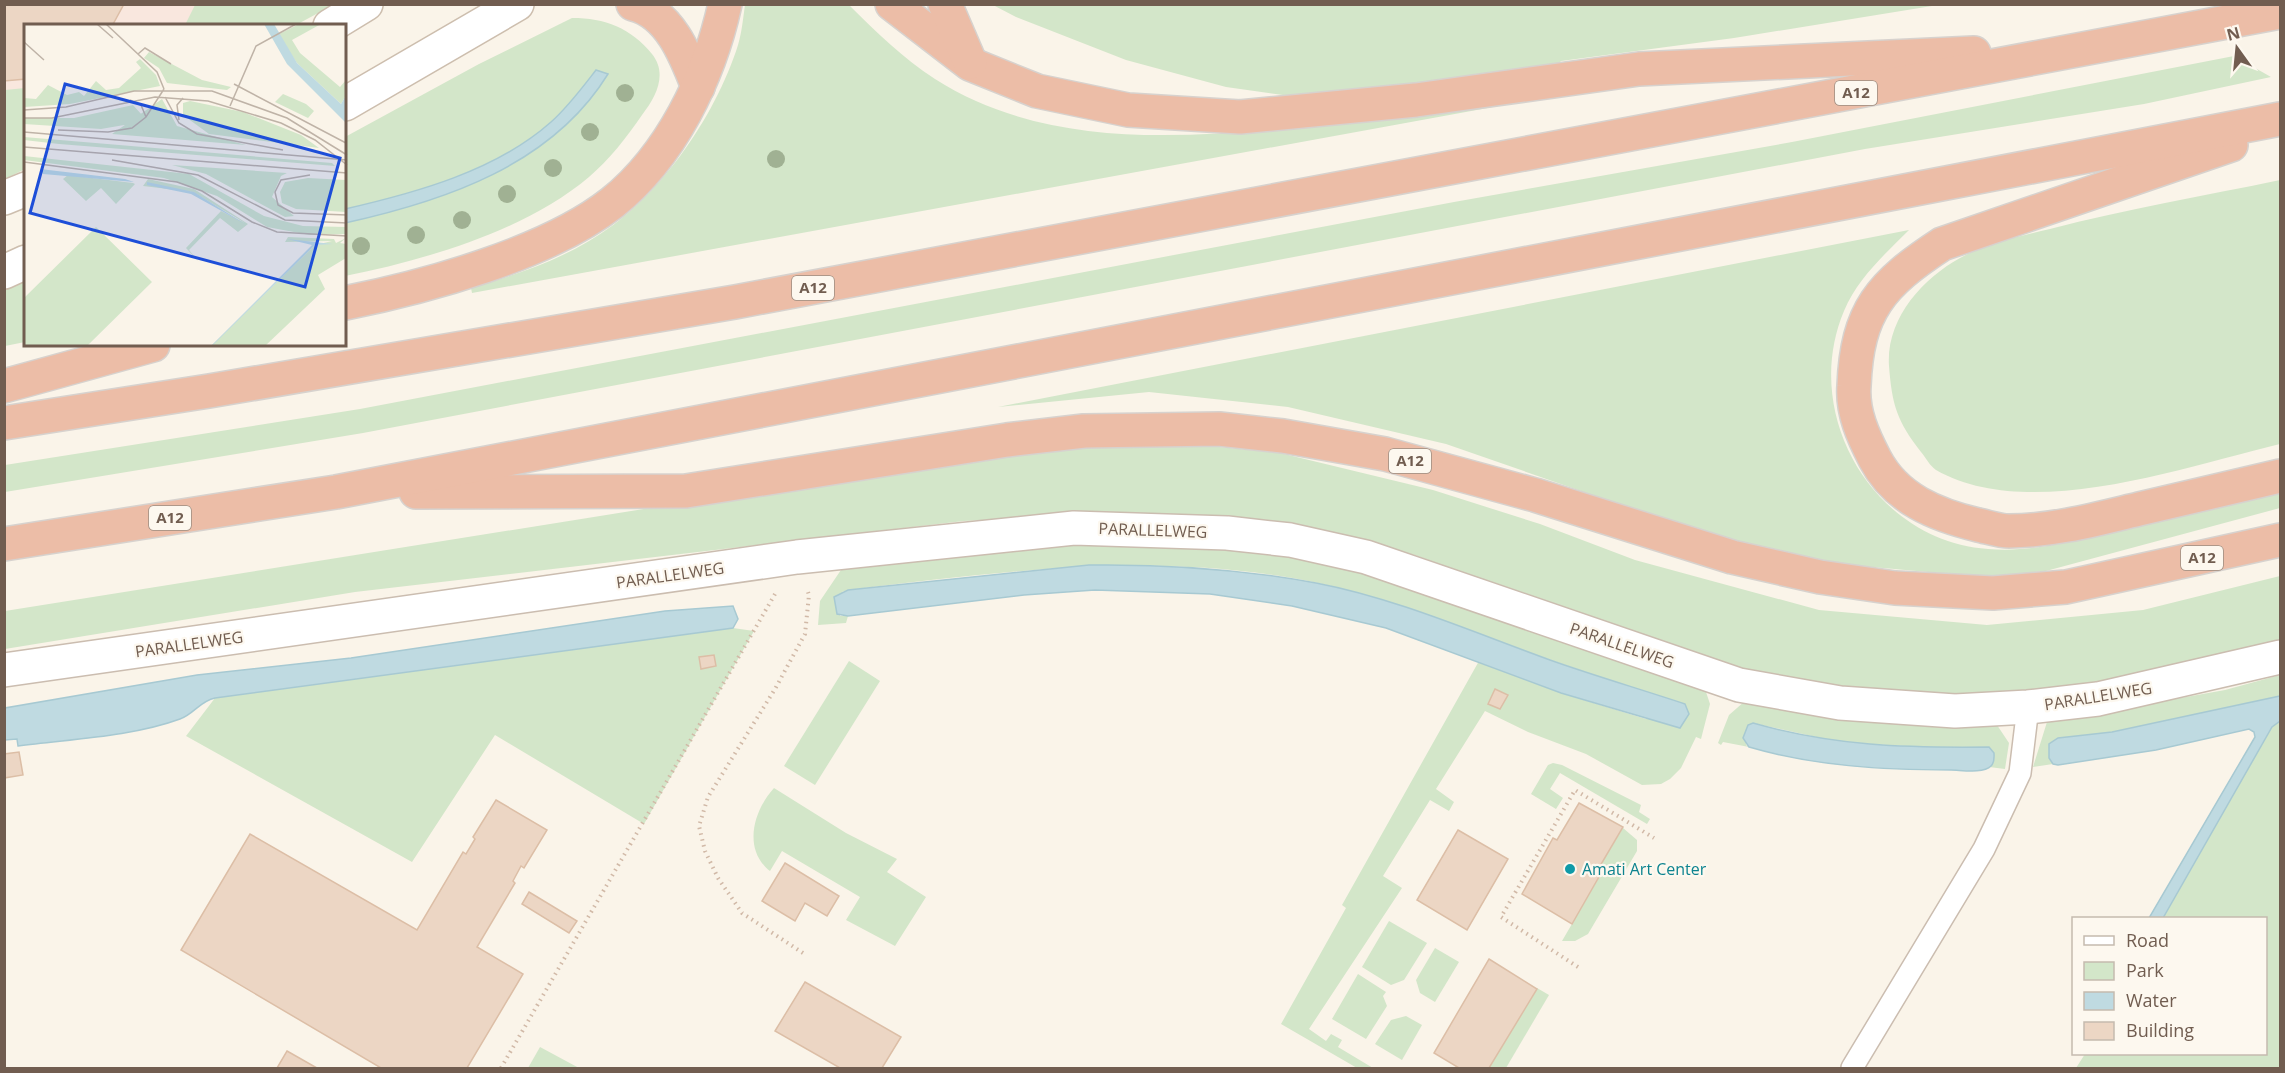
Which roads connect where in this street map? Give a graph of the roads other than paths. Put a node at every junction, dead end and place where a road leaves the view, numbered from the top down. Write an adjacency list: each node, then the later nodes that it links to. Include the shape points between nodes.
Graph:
1 (366, 4): 8 (street)
2 (517, 4): 12 (street)
3 (633, 4): 11 (highway, via 660,20 681,45)
4 (724, 4): 11 (highway, via 712,55)
5 (892, 4): 10 (highway, A12)
6 (945, 4): 10 (highway)
7 (2280, 12): 9 (highway, A12)
8 (333, 24)
9 (2093, 48): 10 (highway, A12, via 1640,69 1416,100 1240,117 1128,110 1075,100 1037,92); 22 (highway, A12, via 735,302)
10 (970, 64)
11 (698, 87): 19 (highway, via 650,163 613,202 573,229 433,282)
12 (346, 103)
13 (2280, 119): 24 (highway, A12)
14 (2280, 128): 23 (highway, via 1942,244 1904,269 1879,296 1863,325 1855,359 1853,399 1862,433 1882,472 1906,497 1937,515 2007,531 2091,521)
15 (24, 190): 16 (street)
16 (4, 198)
17 (24, 263): 18 (street)
18 (4, 272)
19 (346, 303)
20 (149, 346): 21 (highway)
21 (4, 386)
22 (4, 423)
23 (2280, 476)
24 (336, 492): 25 (highway, A12, via 686,491 1084,431 1219,429 1385,454 1535,495 1732,557 1820,577 1895,588 1993,593 2066,587); 26 (highway, A12)
25 (2280, 540)
26 (4, 544)
27 (2280, 657): 29 (street, PARALLELWEG, via 2098,699)
28 (4, 670): 29 (street, PARALLELWEG, via 797,557 1074,528 1173,530 1290,540 1366,557 1739,685 1851,704 1954,711)
29 (2028, 707): 30 (lane, via 2020,773 1984,849)
30 (1852, 1068)

